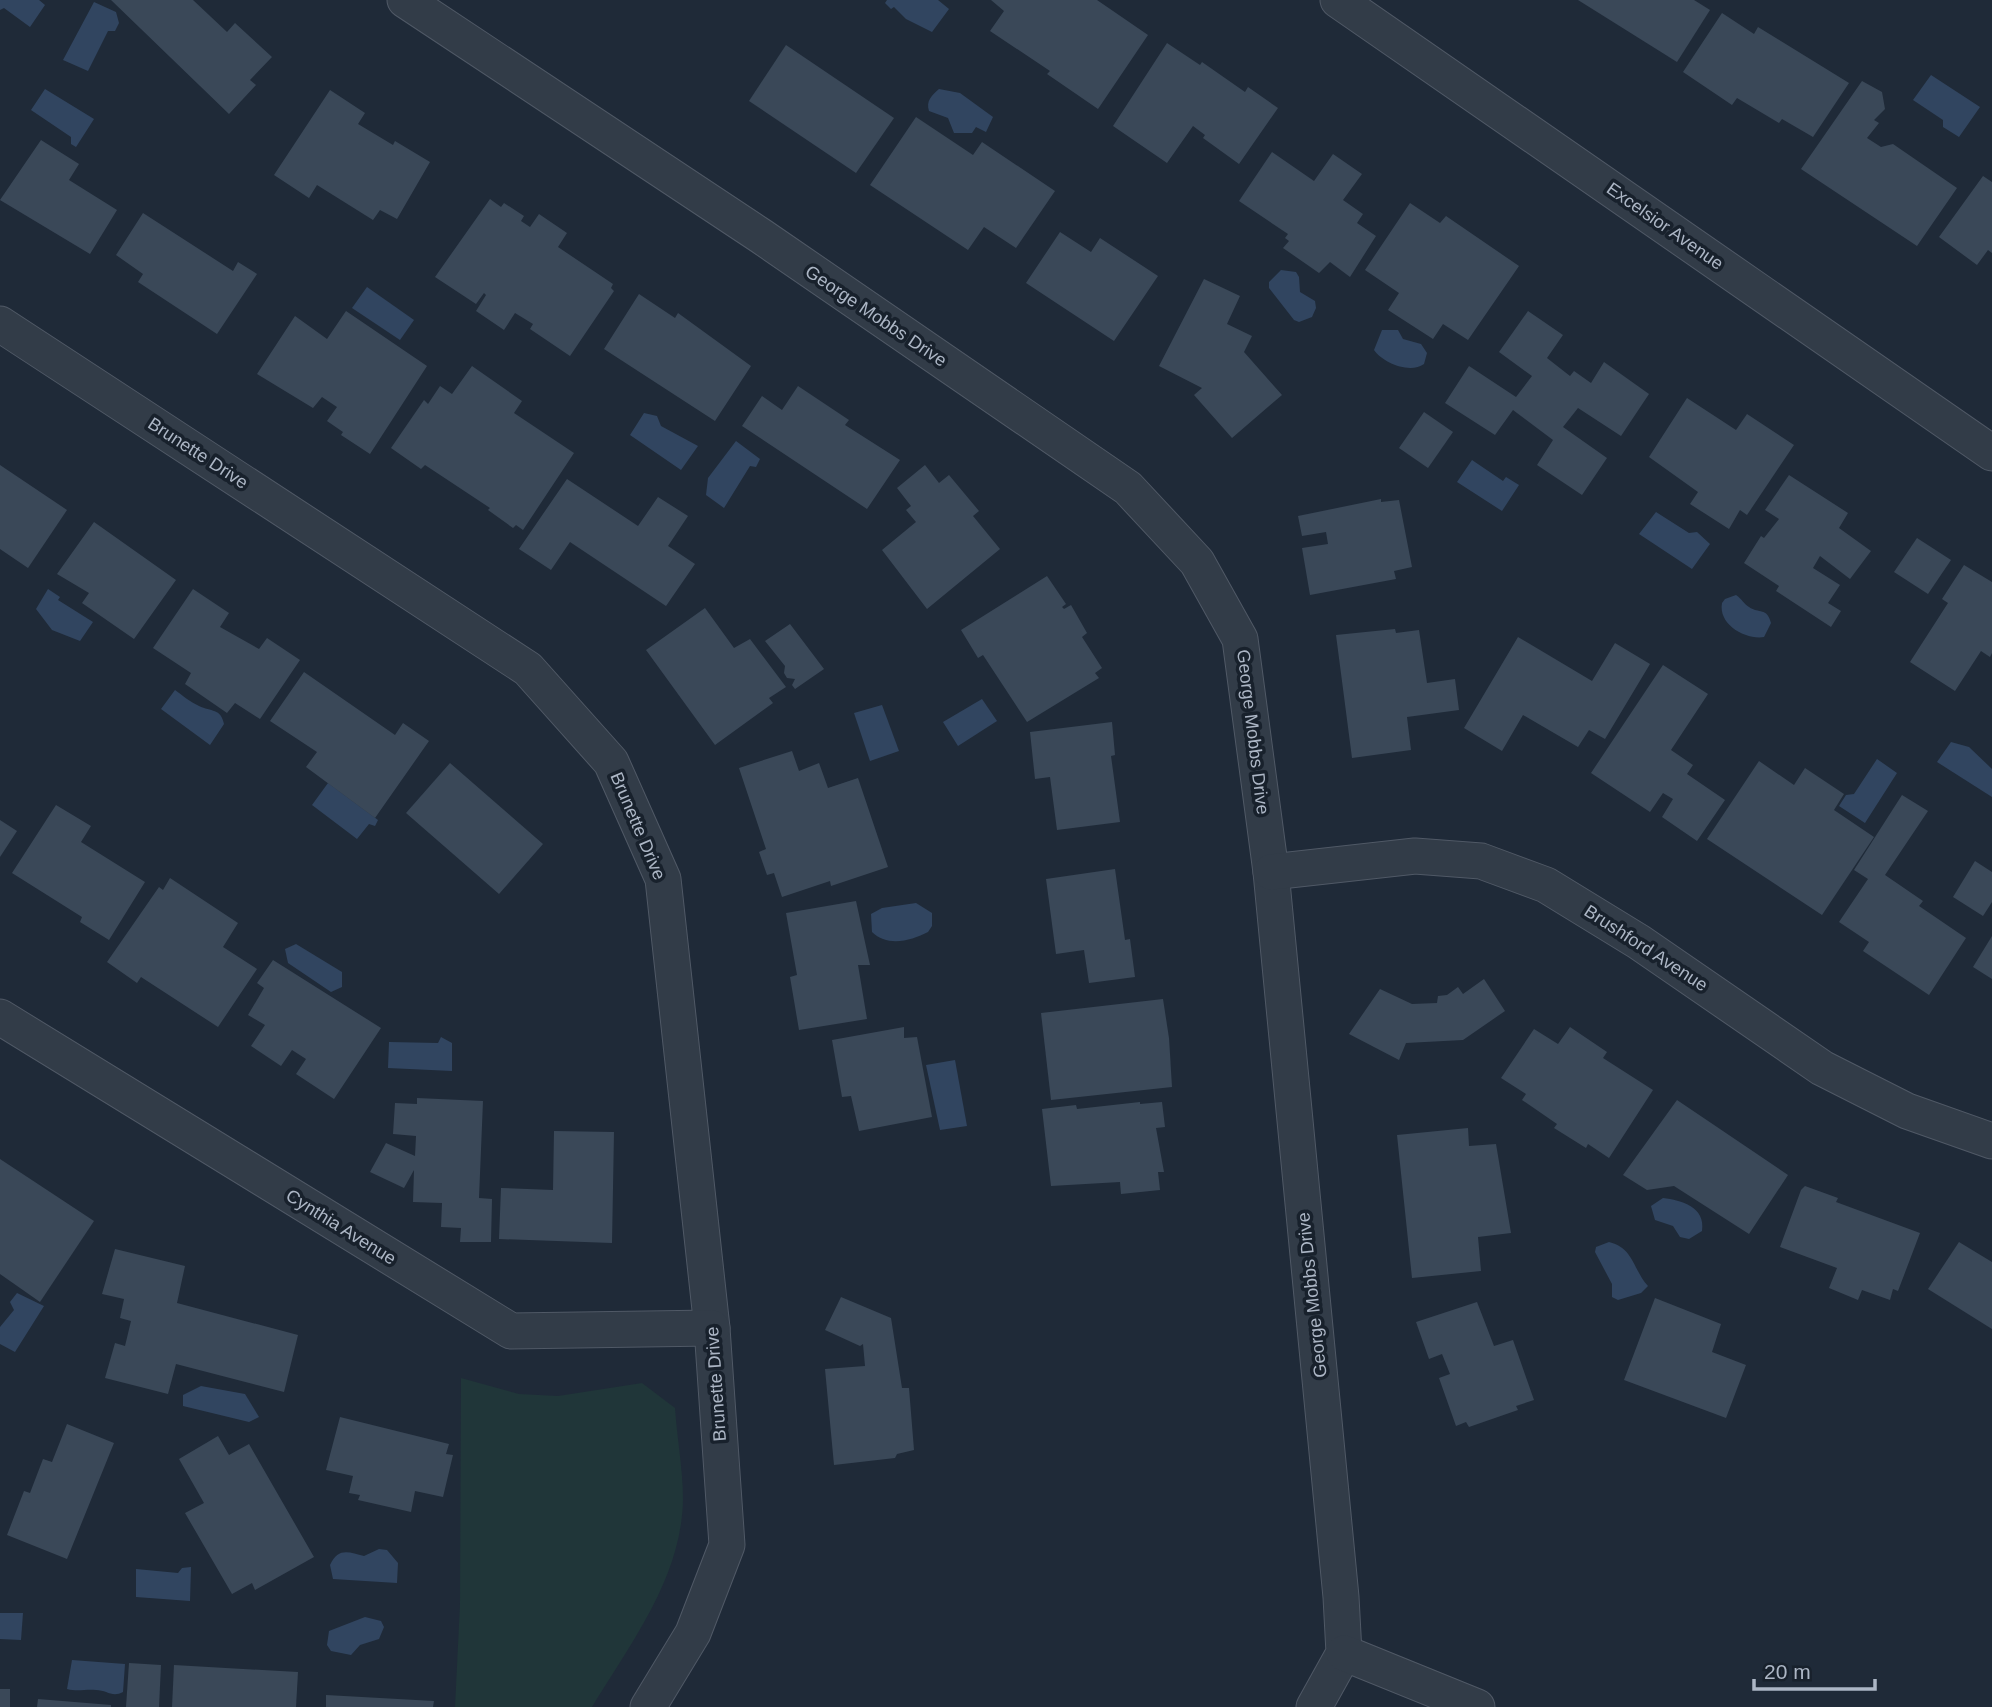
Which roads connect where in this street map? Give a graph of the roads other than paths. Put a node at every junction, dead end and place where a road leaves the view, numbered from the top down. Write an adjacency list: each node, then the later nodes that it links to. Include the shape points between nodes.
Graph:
1 (405, 0): 5 (street, George Mobbs Drive, via 1128,488 1196,562 1240,639)
2 (1338, 0): 4 (street, Excelsior Avenue)
3 (0, 324): 8 (street, Brunette Drive, via 528,669 611,762 663,879)
4 (1992, 453)
5 (1271, 872): 7 (street, Brushford Avenue, via 1415,856 1481,861 1546,885 1639,942 1822,1069 1907,1111); 9 (street, George Mobbs Drive)
6 (0, 1017): 8 (street, Cynthia Avenue, via 512,1331)
7 (1992, 1141)
8 (712, 1328): 10 (street, Brunette Drive, via 727,1545 693,1633)
9 (1344, 1653): 11 (street); 12 (street)
10 (648, 1707)
11 (1314, 1707)
12 (1477, 1707)

